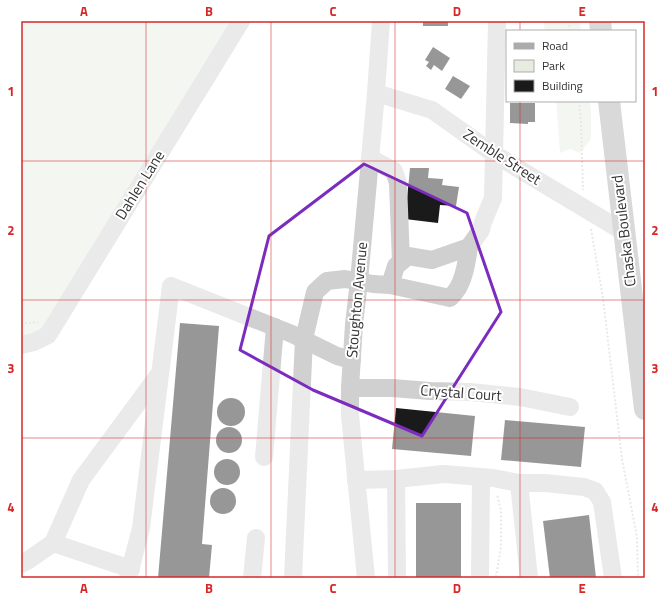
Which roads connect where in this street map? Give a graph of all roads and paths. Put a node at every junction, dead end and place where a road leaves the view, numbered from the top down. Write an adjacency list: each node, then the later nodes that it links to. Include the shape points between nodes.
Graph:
1 (241, 21): 19 (street, Dahlen Lane, via 48,335)
2 (381, 21): 4 (street, Stoughton Avenue)
3 (497, 21): 7 (street)
4 (376, 93): 7 (street, Zemble Street, via 432,110); 8 (street, Stoughton Avenue)
5 (579, 102): 9 (path, via 583,190)
6 (609, 102): 10 (main road, Chaska Boulevard)
7 (494, 154): 9 (street, Zemble Street); 11 (street, via 493,198 480,230)
8 (370, 158): 13 (street, via 394,171 398,183); 15 (street, Stoughton Avenue)
9 (587, 210): 10 (street, Zemble Street); 43 (path, via 603,298 622,459 637,536)
10 (624, 232): 25 (main road, Chaska Boulevard)
11 (469, 247): 12 (street); 14 (street)
12 (443, 256): 13 (street, via 432,260 408,256); 14 (street, via 452,270)
13 (401, 262): 16 (street, via 396,266)
14 (462, 278): 16 (street, via 450,298)
15 (359, 281): 16 (street); 18 (street, via 327,281 315,292); 21 (street, Stoughton Avenue)
16 (390, 285)
17 (275, 327): 18 (street); 22 (street, via 171,286); 26 (street)
18 (304, 339): 21 (street, via 337,356); 36 (street)
19 (27, 344): 20 (street, Dahlen Lane)
20 (21, 358)
21 (352, 360): 23 (street, Stoughton Avenue)
22 (161, 372): 32 (street, via 81,480); 34 (street, via 141,528)
23 (350, 388): 24 (street, Crystal Court, via 470,392); 29 (street, Stoughton Avenue)
24 (570, 407)
25 (645, 409)
26 (264, 457)
27 (487, 477): 28 (street, via 444,474); 30 (street); 39 (street); 40 (path, via 501,511 501,547)
28 (396, 479): 29 (street); 38 (street)
29 (356, 480): 37 (street, Stoughton Avenue)
30 (519, 483): 41 (street); 42 (street, via 584,487 595,491 602,502)
31 (256, 538): 35 (street)
32 (53, 543): 33 (street); 34 (street)
33 (24, 568)
34 (129, 574)
35 (252, 578)
36 (293, 578)
37 (366, 578)
38 (397, 578)
39 (480, 578)
40 (496, 578)
41 (529, 578)
42 (613, 578)
43 (638, 578)

